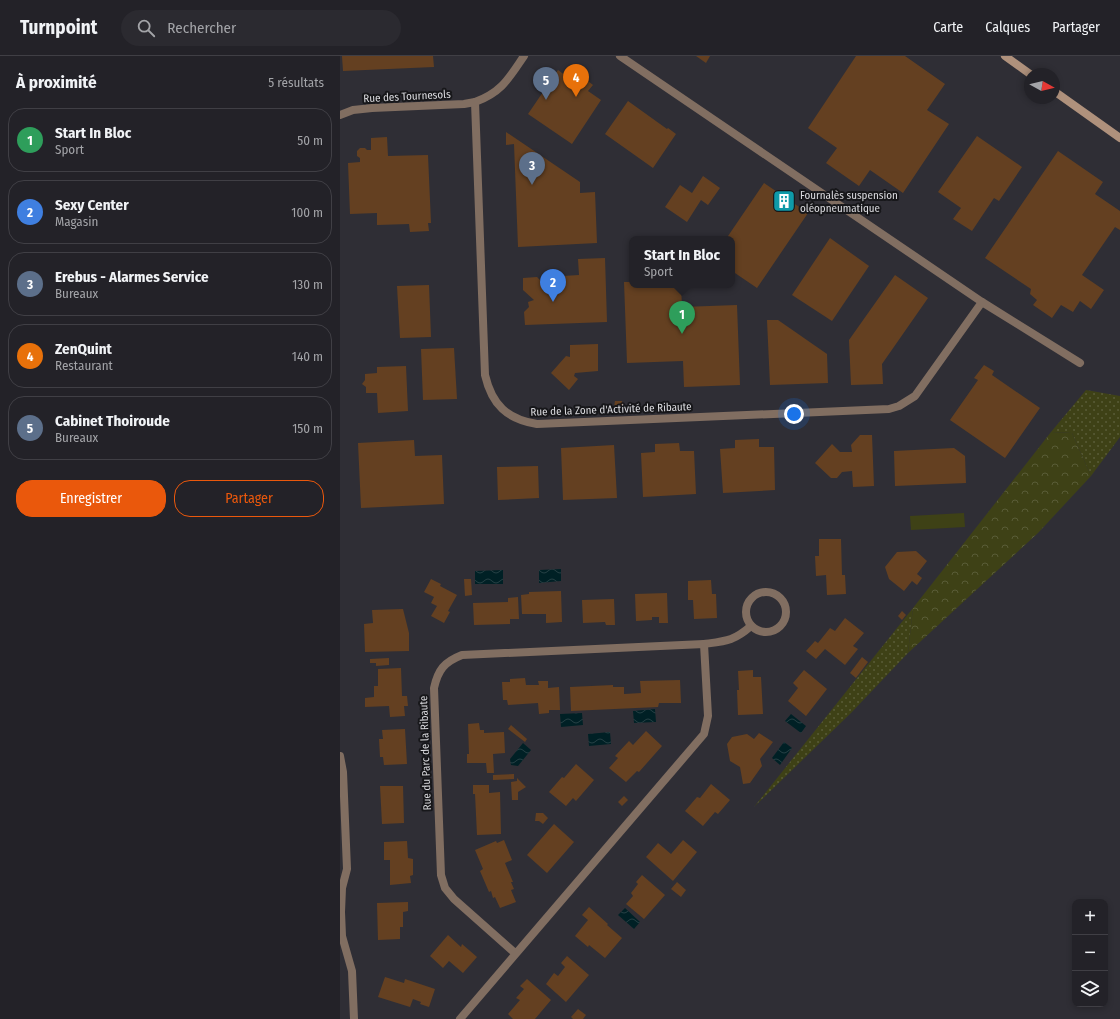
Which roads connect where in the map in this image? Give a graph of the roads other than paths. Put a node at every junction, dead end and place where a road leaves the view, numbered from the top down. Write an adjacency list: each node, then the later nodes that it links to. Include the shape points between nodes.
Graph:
1 (524, 56): 6 (street, via 507,82 487,98)
2 (620, 56): 9 (street)
3 (1005, 56): 4 (main road)
4 (1024, 70)
5 (1060, 95): 8 (main road)
6 (475, 102): 7 (street, Rue des Tournesols, via 372,108); 9 (street, Rue de la Zone d'Activité de Ribaute, via 485,375 493,399 502,409 525,422 537,424 890,409 915,396)
7 (340, 115)
8 (1120, 138)
9 (982, 302): 10 (street)
10 (1080, 363)
11 (751, 626): 11 (street, via 764,632 778,628 784,621 786,611 783,602 776,595 767,592 758,594 750,600 746,609 746,618); 12 (street, Rue du Parc de la Ribaute, via 730,641)
12 (704, 644): 14 (street, via 708,716 704,734); 14 (street, Rue du Parc de la Ribaute, via 462,655 451,659 442,667 436,677 434,688 442,875 445,888)
13 (340, 756): 15 (street, via 343,772 347,869 342,888 342,936 352,971)
14 (515, 953): 16 (street)
15 (354, 1019)
16 (460, 1019)

